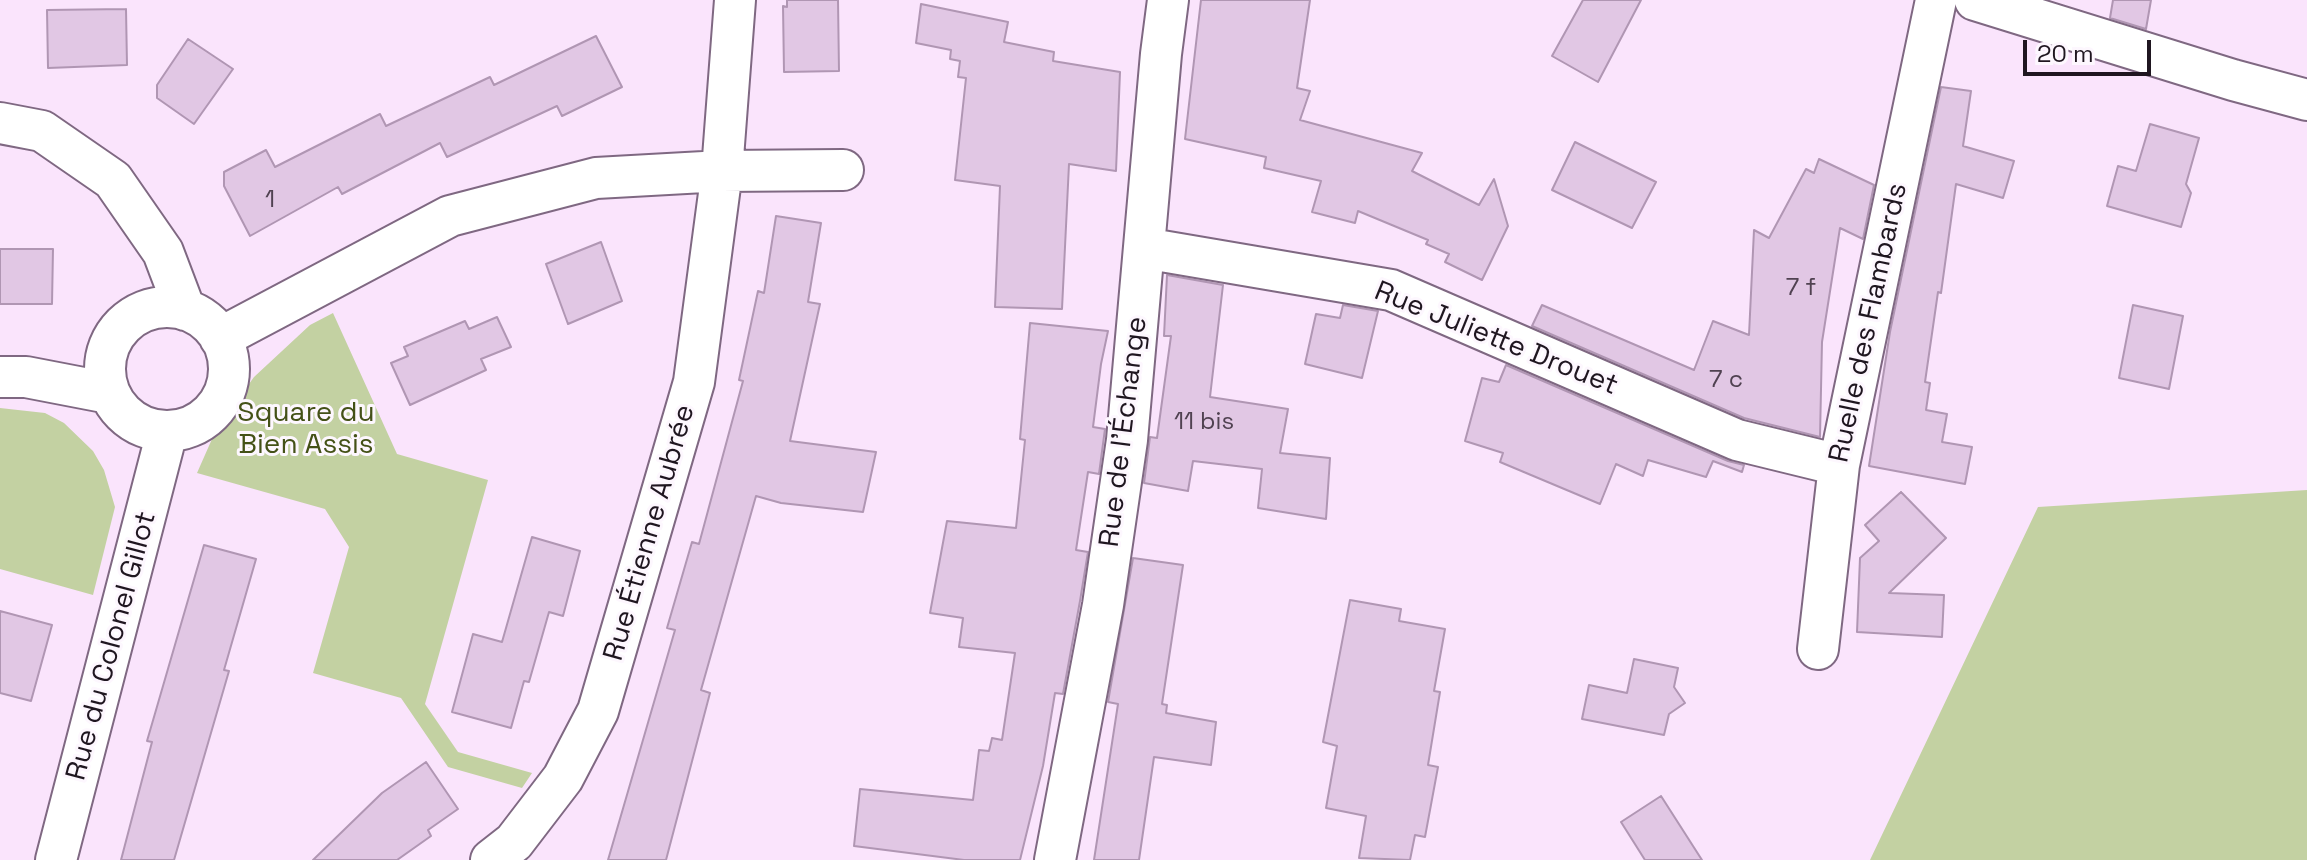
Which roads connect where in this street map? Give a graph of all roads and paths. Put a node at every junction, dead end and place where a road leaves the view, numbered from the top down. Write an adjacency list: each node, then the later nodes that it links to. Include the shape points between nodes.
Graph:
1 (735, 0): 8 (street, Rue Étienne Aubrée)
2 (1168, 0): 9 (street, Rue de l'Échange)
3 (1936, 0): 15 (street, Ruelle des Flambards)
4 (1975, 0): 5 (street)
5 (2307, 100)
6 (0, 123): 10 (street, via 42,131 113,180 163,252)
7 (843, 170): 8 (street)
8 (722, 171): 11 (street, via 596,178 450,216); 18 (street, Rue Étienne Aubrée, via 694,382 598,711 563,778 514,842)
9 (1144, 248): 15 (street, Rue Juliette Drouet, via 1391,290 1737,440); 19 (street, Rue de l'Échange, via 1123,470)
10 (185, 310): 11 (street, via 207,321); 13 (street, via 163,307 121,326 109,344 104,366)
11 (220, 338): 14 (street, via 228,357 221,400 188,428)
12 (0, 377): 13 (street)
13 (109, 393): 14 (street, via 138,425)
14 (167, 432): 17 (street, Rue du Colonel Gillot)
15 (1839, 465): 16 (street, Ruelle des Flambards)
16 (1818, 649)
17 (56, 860)
18 (491, 860)
19 (1055, 860)

